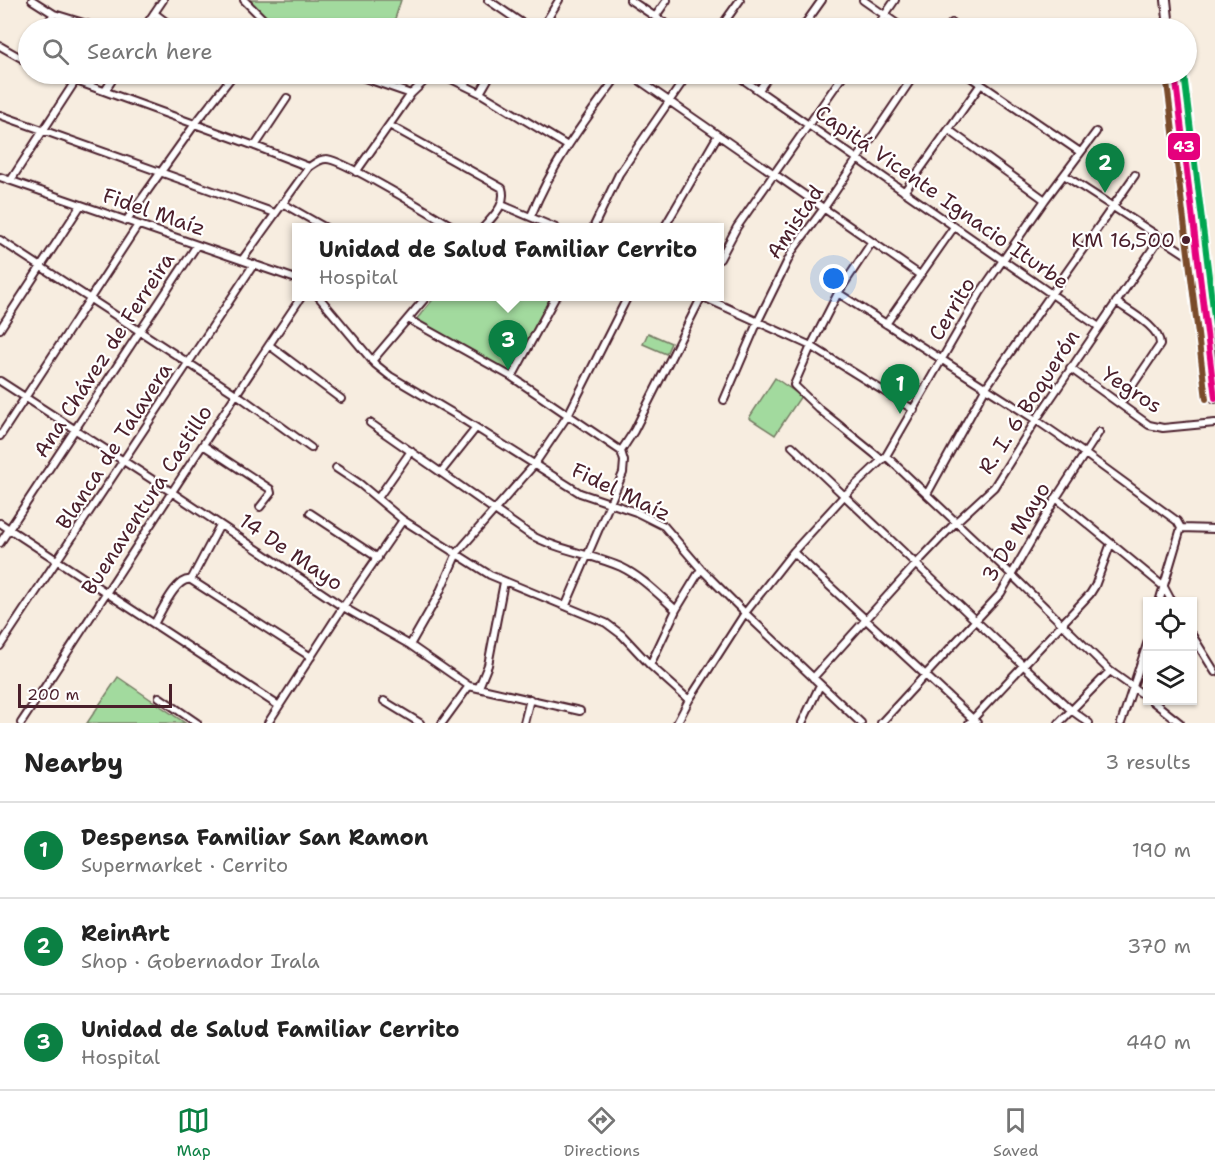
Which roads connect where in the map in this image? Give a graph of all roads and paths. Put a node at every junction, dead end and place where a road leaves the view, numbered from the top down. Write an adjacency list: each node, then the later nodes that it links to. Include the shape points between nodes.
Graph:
1 (32, 0): 14 (street)
2 (163, 0): 13 (street)
3 (244, 0): 21 (street)
4 (559, 0): 23 (street)
5 (630, 0): 16 (street)
6 (667, 0): 16 (street)
7 (740, 0): 24 (street)
8 (822, 0): 25 (street)
9 (863, 0): 15 (street)
10 (895, 0): 15 (street)
11 (1166, 0): 28 (main road)
12 (490, 1): 22 (street)
13 (154, 13): 19 (street); 20 (street)
14 (54, 14): 17 (street); 18 (street)
15 (885, 15): 26 (street); 27 (street)
16 (656, 17)
17 (51, 18)
18 (67, 18)
19 (151, 18)
20 (161, 18)
21 (261, 18)
22 (510, 18)
23 (549, 18)
24 (727, 18)
25 (809, 18)
26 (883, 18)
27 (889, 18)
28 (1168, 18)
29 (0, 46): 30 (street)
30 (18, 56)
31 (73, 84): 58 (street)
32 (87, 84): 49 (street)
33 (110, 84): 49 (street)
34 (225, 84): 55 (street)
35 (382, 84): 51 (street)
36 (422, 84): 51 (street)
37 (462, 84): 50 (street)
38 (485, 84): 50 (street)
39 (612, 84): 62 (street)
40 (645, 84): 53 (street)
41 (681, 84): 53 (street)
42 (750, 84): 48 (street, Capitá Vicente Ignacio Iturbe)
43 (763, 84): 48 (street)
44 (837, 84): 56 (street)
45 (908, 84): 65 (street, Amistad)
46 (981, 84): 59 (street); 64 (street)
47 (1175, 84): 99 (main road)
48 (759, 90): 56 (street, Capitá Vicente Ignacio Iturbe)
49 (105, 91): 55 (street)
50 (480, 93): 62 (street)
51 (411, 94): 57 (street)
52 (287, 98): 63 (street)
53 (669, 100): 61 (street); 88 (street, via 619,174)
54 (0, 115): 58 (street)
55 (195, 124): 63 (street); 67 (street)
56 (809, 124): 65 (street, Capitá Vicente Ignacio Iturbe); 69 (street)
57 (389, 125): 68 (street); 78 (street, via 498,185 504,193)
58 (44, 130): 67 (street); 73 (street)
59 (949, 130): 74 (street); 75 (street)
60 (1096, 132): 64 (street, Cerrito)
61 (718, 135): 69 (street); 89 (street)
62 (566, 145): 82 (street)
63 (255, 146): 66 (street)
64 (1080, 152): 70 (street, Cerrito)
65 (856, 159): 74 (street, Capitá Vicente Ignacio Iturbe); 80 (street, Amistad)
66 (309, 167): 68 (street, via 325,159); 76 (street)
67 (160, 172): 81 (street); 83 (street)
68 (356, 172): 85 (street)
69 (774, 173): 80 (street); 96 (street)
70 (1064, 175): 75 (street, Cerrito); 79 (street)
71 (1135, 175): 79 (street)
72 (0, 177): 73 (street, Fidel Maíz)
73 (11, 180): 77 (street, Fidel Maíz)
74 (904, 192): 91 (street, Capitá Vicente Ignacio Iturbe)
75 (1045, 200): 97 (street, Cerrito)
76 (282, 203): 81 (street); 84 (street)
77 (81, 205): 83 (street, Fidel Maíz); 101 (street)
78 (502, 205): 82 (street); 86 (street)
79 (1113, 206): 92 (street); 105 (street)
80 (824, 208): 94 (street); 116 (street, Amistad, via 793,250)
81 (275, 213): 98 (street)
82 (531, 216): 87 (street)
83 (126, 220): 90 (street, Fidel Maíz)
84 (317, 223)
85 (446, 223)
86 (487, 223)
87 (546, 223)
88 (595, 223)
89 (667, 223)
90 (138, 225): 95 (street, Fidel Maíz); 106 (street)
91 (954, 227): 97 (street, Capitá Vicente Ignacio Iturbe); 102 (street)
92 (1160, 238): 99 (street); 114 (street, R. I. 6 Boquerón)
93 (0, 240): 101 (street)
94 (872, 242): 102 (street); 104 (street)
95 (197, 245): 98 (street, Fidel Maíz); 120 (street, Ana Chávez de Ferreira)
96 (724, 251)
97 (1004, 259): 105 (street, Capitá Vicente Ignacio Iturbe); 123 (street, Cerrito)
98 (242, 260): 100 (street, Fidel Maíz)
99 (1198, 262): 127 (main road)
100 (254, 264): 103 (street, Fidel Maíz); 125 (street, Blanca de Talavera)
101 (41, 267): 106 (street); 119 (street)
102 (920, 275): 117 (street)
103 (292, 277)
104 (838, 293): 117 (street); 122 (street)
105 (1052, 293): 118 (street, Capitá Vicente Ignacio Iturbe); 130 (street)
106 (89, 299): 120 (street); 132 (street)
107 (299, 301): 121 (street, Buenaventura Castillo)
108 (321, 301): 124 (street, Fidel Maíz)
109 (424, 301): 115 (street)
110 (554, 301): 128 (street)
111 (626, 301): 138 (street)
112 (700, 301): 150 (street)
113 (711, 301): 116 (street)
114 (1116, 302): 118 (street, R. I. 6 Boquerón); 136 (street, via 1155,330 1160,341)
115 (408, 319): 124 (street); 128 (street)
116 (758, 321): 122 (street); 135 (street, Amistad)
117 (886, 324): 123 (street)
118 (1099, 327): 126 (street, R. I. 6 Boquerón)
119 (0, 329)
120 (140, 332): 125 (street); 143 (street, Ana Chávez de Ferreira)
121 (269, 345): 131 (street, Buenaventura Castillo); 134 (street)
122 (811, 346): 137 (street); 152 (street, via 794,385)
123 (940, 359): 130 (street); 137 (street, Cerrito)
124 (372, 361): 142 (street, Fidel Maíz)
125 (188, 363): 131 (street); 153 (street, Blanca de Talavera)
126 (1070, 368): 136 (street, Yegros); 139 (street, R. I. 6 Boquerón)
127 (1213, 370): 133 (main road)
128 (512, 376): 138 (street)
129 (0, 381): 132 (street, 14 De Mayo)
130 (986, 387): 139 (street); 158 (street)
131 (235, 394): 146 (street, Buenaventura Castillo); 148 (street)
132 (26, 397): 143 (street, 14 De Mayo); 145 (street)
133 (1215, 398)
134 (341, 399)
135 (724, 400)
136 (1120, 404): 141 (street, Yegros, via 1156,428)
137 (914, 410): 152 (street, Cerrito)
138 (568, 415): 150 (street); 154 (street)
139 (1036, 420): 151 (street); 167 (street, R. I. 6 Boquerón, via 994,487)
140 (370, 423): 149 (street)
141 (1215, 423)
142 (476, 428): 154 (street, Fidel Maíz); 156 (street)
143 (75, 429): 153 (street, 14 De Mayo); 171 (street, Ana Chávez de Ferreira)
144 (1099, 432): 151 (street, 3 De Mayo)
145 (0, 436)
146 (203, 445): 157 (street, Buenaventura Castillo); 163 (street, via 270,489)
147 (792, 446): 159 (street)
148 (311, 448)
149 (411, 451): 156 (street); 160 (street)
150 (621, 451): 162 (street, via 623,473)
151 (1084, 453): 161 (street, 3 De Mayo); 170 (street, via 1177,521)
152 (884, 458): 158 (street); 159 (street, Cerrito)
153 (124, 461): 157 (street, 14 De Mayo); 179 (street, Blanca de Talavera)
154 (534, 465): 162 (street, Fidel Maíz, via 580,493); 164 (street)
155 (336, 468): 160 (street)
156 (441, 472): 164 (street)
157 (173, 493): 169 (street, 14 De Mayo); 186 (street, Buenaventura Castillo)
158 (927, 494): 167 (street)
159 (844, 496): 175 (street, Cerrito); 180 (street)
160 (378, 498): 166 (street)
161 (1056, 498): 174 (street); 182 (street, 3 De Mayo)
162 (609, 502): 177 (street); 181 (street, Fidel Maíz, via 664,526)
163 (260, 507)
164 (496, 510): 176 (street); 177 (street, via 537,538)
165 (310, 513): 178 (street)
166 (404, 520): 176 (street); 178 (street)
167 (956, 522): 180 (street, R. I. 6 Boquerón); 182 (street)
168 (0, 523): 171 (street)
169 (220, 525): 183 (street); 190 (street, 14 De Mayo)
170 (1181, 528): 172 (street); 185 (street)
171 (9, 529): 173 (street, Ana Chávez de Ferreira); 179 (street)
172 (1215, 529)
173 (0, 543)
174 (1111, 543): 185 (street); 196 (street, via 1095,586)
175 (793, 552): 192 (street, Cerrito); 193 (street)
176 (457, 553): 184 (street); 198 (street)
177 (588, 554): 189 (street); 191 (street, via 623,568)
178 (378, 558): 190 (street)
179 (58, 561): 186 (street); 199 (street, Blanca de Talavera)
180 (916, 564): 193 (street, R. I. 6 Boquerón); 194 (street)
181 (701, 569): 191 (street); 192 (street, Fidel Maíz)
182 (1012, 575): 194 (street, 3 De Mayo); 196 (street)
183 (191, 580): 195 (street, via 179,582); 201 (street)
184 (504, 582): 189 (street); 210 (street, via 488,665)
185 (1164, 587): 187 (street); 188 (street)
186 (107, 594): 195 (street); 222 (street, Buenaventura Castillo)
187 (1161, 597)
188 (1169, 597)
189 (566, 605): 202 (street, via 614,629)
190 (343, 607): 198 (street, 14 De Mayo); 201 (street)
191 (676, 610): 202 (street)
192 (745, 613): 207 (street, Fidel Maíz); 215 (street, Cerrito)
193 (866, 618): 206 (street); 207 (street, R. I. 6 Boquerón)
194 (975, 620): 203 (street); 206 (street, 3 De Mayo)
195 (154, 624): 218 (street)
196 (1063, 624): 203 (street); 204 (street)
197 (1197, 643): 205 (street)
198 (410, 645): 209 (street, 14 De Mayo)
199 (0, 646)
200 (1145, 651): 211 (street)
201 (311, 657): 218 (street)
202 (650, 665): 215 (street)
203 (1024, 665): 219 (street); 221 (street)
204 (1110, 671): 211 (street); 219 (street)
205 (1215, 672)
206 (924, 674): 221 (street); 231 (street, 3 De Mayo)
207 (813, 678): 208 (street, Fidel Maíz)
208 (820, 685): 229 (street); 230 (street, Fidel Maíz)
209 (469, 686): 210 (street, 14 De Mayo); 226 (street)
210 (479, 687): 214 (street, 14 De Mayo)
211 (1133, 687): 212 (street); 234 (street)
212 (1143, 694)
213 (159, 697): 223 (street)
214 (530, 699): 220 (street, 14 De Mayo); 227 (street)
215 (689, 700): 228 (street, Cerrito)
216 (384, 701): 225 (street)
217 (1157, 705): 235 (street)
218 (279, 706): 224 (street)
219 (1071, 710): 232 (street); 233 (street)
220 (580, 711)
221 (973, 722)
222 (21, 723)
223 (197, 723)
224 (268, 723)
225 (420, 723)
226 (442, 723)
227 (524, 723)
228 (677, 723)
229 (802, 723)
230 (861, 723)
231 (881, 723)
232 (1059, 723)
233 (1089, 723)
234 (1121, 723)
235 (1180, 723)

